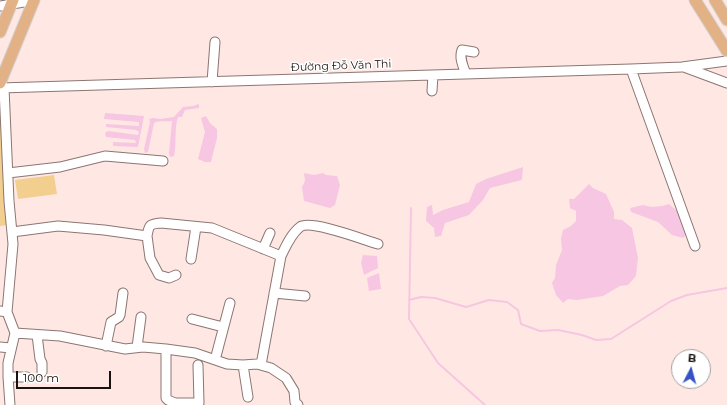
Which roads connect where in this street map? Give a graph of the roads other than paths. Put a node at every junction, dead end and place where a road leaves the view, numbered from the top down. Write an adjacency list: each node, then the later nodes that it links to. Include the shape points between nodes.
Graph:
1 (695, 0): 9 (main road)
2 (715, 0): 6 (main road)
3 (32, 1): 4 (street); 18 (main road)
4 (12, 2): 5 (street); 7 (main road)
5 (0, 6)
6 (727, 20)
7 (0, 32)
8 (214, 42): 16 (street)
9 (727, 51)
10 (474, 52): 14 (street, via 461,52)
11 (727, 61): 12 (street, Đường Đỗ Văn Thi)
12 (682, 67): 13 (street, Đường Đỗ Văn Thi); 17 (street, Đường Đỗ Văn Thi)
13 (631, 69): 14 (street, Đường Đỗ Văn Thi); 27 (street)
14 (466, 74): 15 (street, Đường Đỗ Văn Thi)
15 (433, 75): 16 (street, Đường Đỗ Văn Thi); 19 (street)
16 (212, 82): 18 (street, Đường Đỗ Văn Thi)
17 (727, 82)
18 (2, 86): 21 (street)
19 (432, 91)
20 (163, 161): 21 (street, via 105,156 60,167)
21 (8, 173): 23 (street)
22 (196, 227): 25 (street, via 152,223); 28 (street, via 212,228); 30 (street)
23 (12, 232): 25 (street, via 58,226); 36 (street, via 13,244)
24 (270, 233): 28 (street)
25 (147, 236): 31 (street, via 150,258 159,275 169,278)
26 (378, 244): 29 (street, via 307,225 300,226)
27 (695, 246)
28 (263, 249): 29 (street)
29 (281, 256): 33 (street)
30 (192, 259)
31 (176, 275)
32 (123, 293): 42 (street, via 120,315 111,322)
33 (274, 293): 34 (street); 50 (street)
34 (305, 296)
35 (230, 303): 39 (street)
36 (4, 312): 40 (street)
37 (142, 317): 44 (street)
38 (192, 319): 39 (street)
39 (224, 327): 47 (street)
40 (15, 333): 41 (street); 45 (street)
41 (37, 335): 42 (street, via 60,336); 51 (street)
42 (106, 346): 44 (street, via 125,349)
43 (0, 347): 45 (street)
44 (137, 347): 46 (street)
45 (11, 348): 52 (street)
46 (166, 348): 47 (street, via 195,353); 55 (street, via 166,398)
47 (215, 360): 49 (street)
48 (198, 365): 55 (street, via 199,403)
49 (243, 365): 50 (street); 54 (street)
50 (261, 365): 56 (street, via 286,378 294,391)
51 (42, 372)
52 (8, 377): 53 (street); 57 (street)
53 (27, 377)
54 (248, 397)
55 (176, 404)
56 (296, 404)
57 (10, 405)

